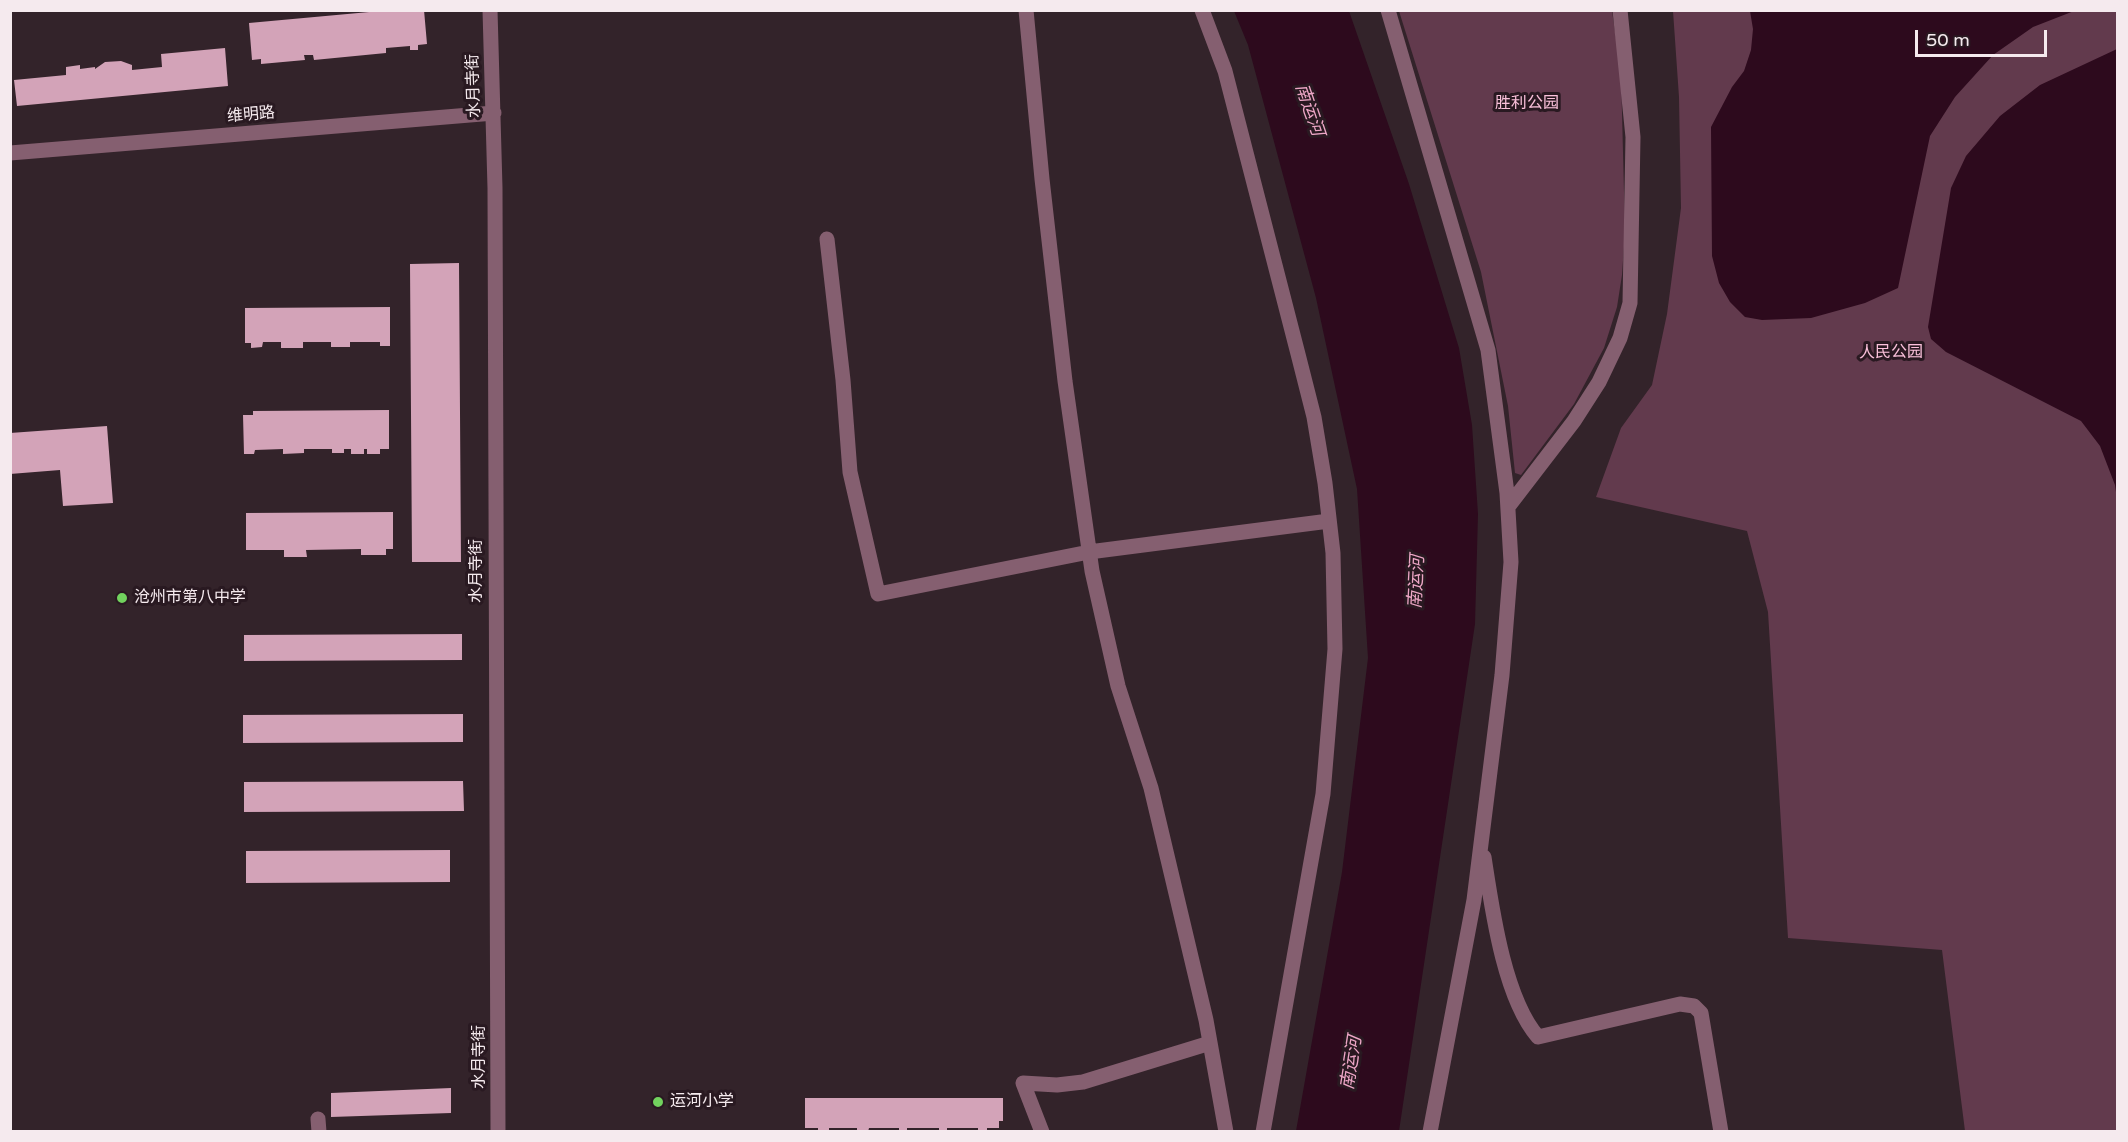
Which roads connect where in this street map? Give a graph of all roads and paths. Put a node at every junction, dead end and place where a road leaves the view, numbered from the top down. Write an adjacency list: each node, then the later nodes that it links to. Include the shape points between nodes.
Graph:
1 (490, 10): 6 (street, 水月寺街)
2 (1026, 10): 11 (street, via 1065,381)
3 (1202, 10): 10 (street, via 1225,71 1314,417)
4 (1388, 10): 9 (street, via 1488,350)
5 (1620, 10): 9 (street, via 1633,137 1630,303 1620,338 1599,382)
6 (494, 113): 7 (street, 维明路); 14 (street, 水月寺街)
7 (10, 153)
8 (827, 239): 11 (street, via 850,472 878,594)
9 (1508, 507): 12 (street, via 1511,562)
10 (1329, 520): 11 (street); 17 (street, via 1335,649 1323,794)
11 (1089, 552): 13 (street, via 1118,686 1151,788)
12 (1482, 841): 18 (street); 19 (street, via 1503,962 1530,1028 1538,1037 1680,1004 1694,1006 1701,1014)
13 (1210, 1043): 15 (street, via 1083,1082 1023,1083); 16 (street)
14 (498, 1131)
15 (1042, 1131)
16 (1226, 1131)
17 (1263, 1131)
18 (1430, 1131)
19 (1721, 1131)

